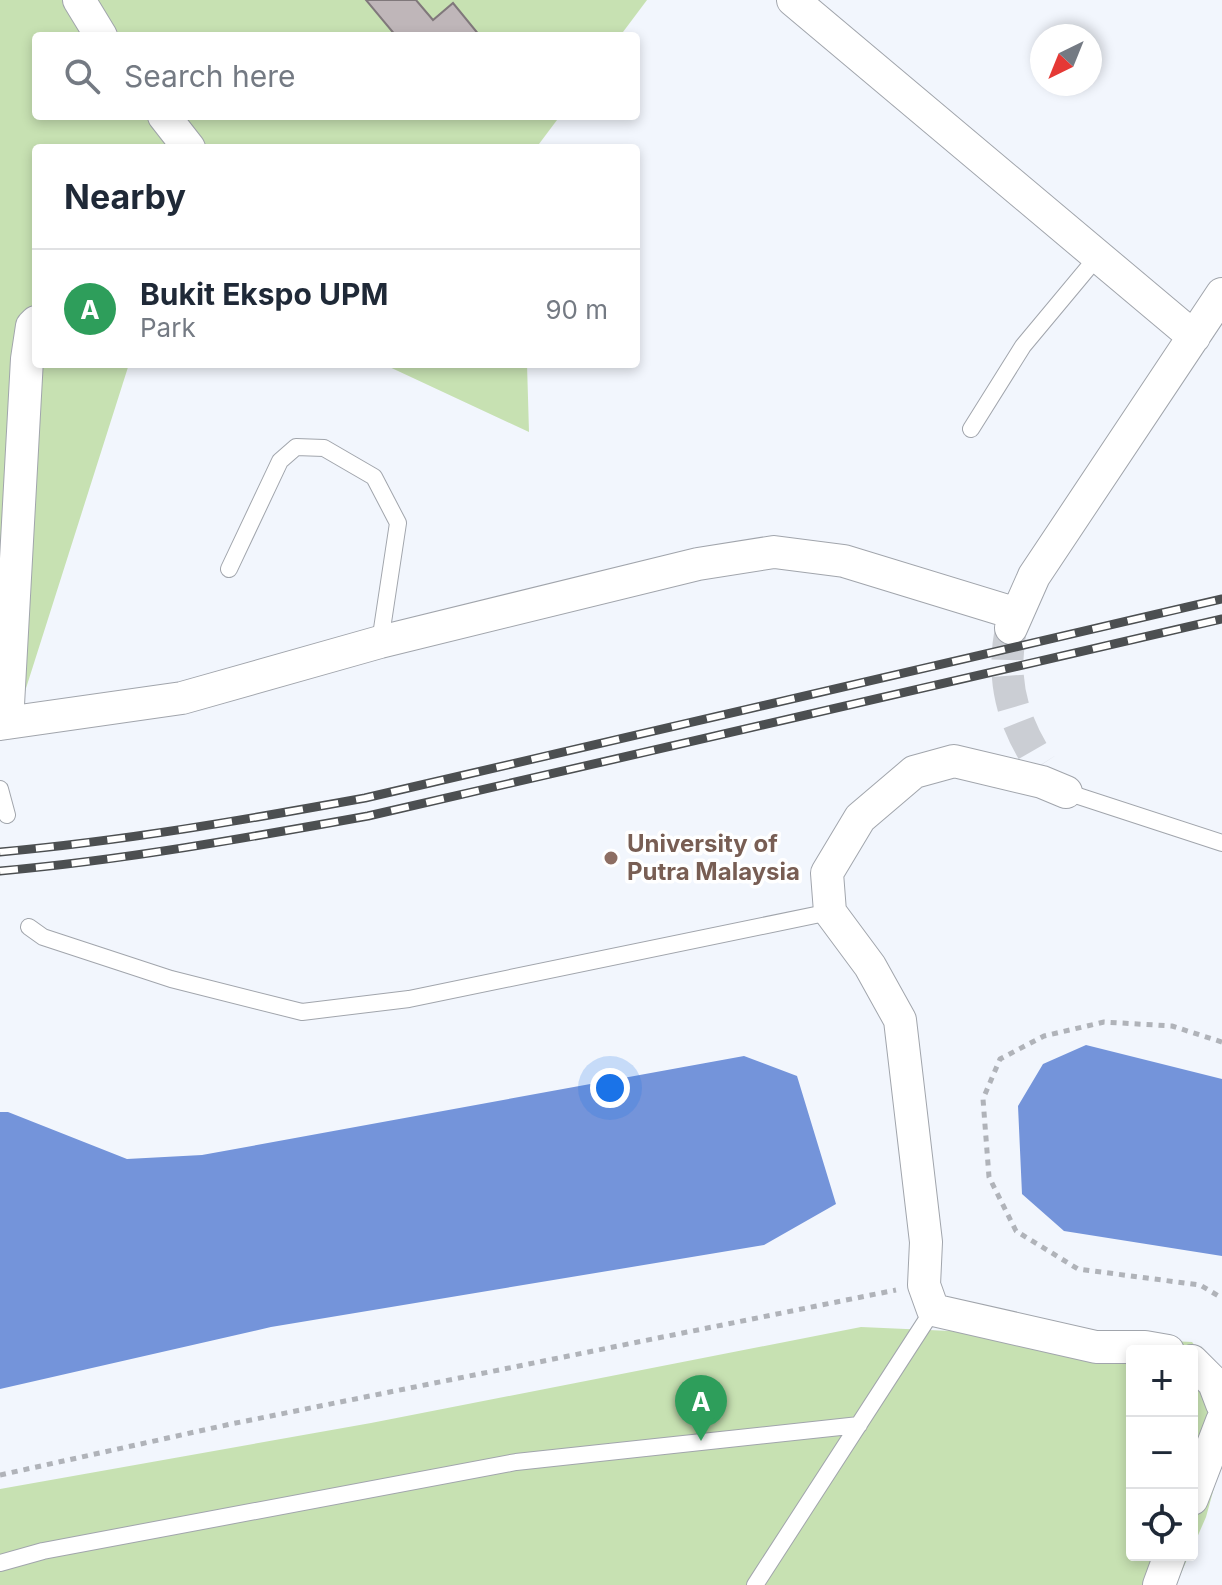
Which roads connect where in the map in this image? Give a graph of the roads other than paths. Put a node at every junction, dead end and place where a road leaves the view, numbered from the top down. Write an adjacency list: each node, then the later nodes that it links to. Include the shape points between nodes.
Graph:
1 (79, 0): 3 (street)
2 (793, 0): 6 (street)
3 (99, 32)
4 (167, 120): 5 (street)
5 (186, 144)
6 (1098, 256): 9 (street); 10 (lane, via 1023,346)
7 (1222, 294): 9 (street)
8 (32, 326): 13 (street)
9 (1194, 337): 12 (street, via 1034,576 1014,621 844,561 774,552 698,564)
10 (971, 429)
11 (229, 569): 12 (lane, via 280,461 296,447 324,448 374,477 398,523)
12 (380, 642): 13 (street, via 182,698)
13 (4, 723)
14 (1041, 765): 16 (street)
15 (0, 789): 17 (lane)
16 (1066, 792): 18 (lane); 19 (street, via 954,761 914,772 860,818 827,873)
17 (7, 815)
18 (1222, 843)
19 (830, 912): 20 (lane, via 409,999 302,1012 171,979 43,937); 21 (street, via 870,966 900,1020)
20 (29, 927)
21 (928, 1298): 22 (street, via 1096,1347); 26 (lane)
22 (1126, 1349)
23 (1198, 1367): 24 (street, via 1214,1383)
24 (1222, 1404)
25 (1222, 1421): 27 (street)
26 (859, 1425): 29 (lane, via 516,1462); 30 (lane)
27 (1196, 1489)
28 (1168, 1561): 31 (street)
29 (0, 1563)
30 (755, 1585)
31 (1159, 1585)

